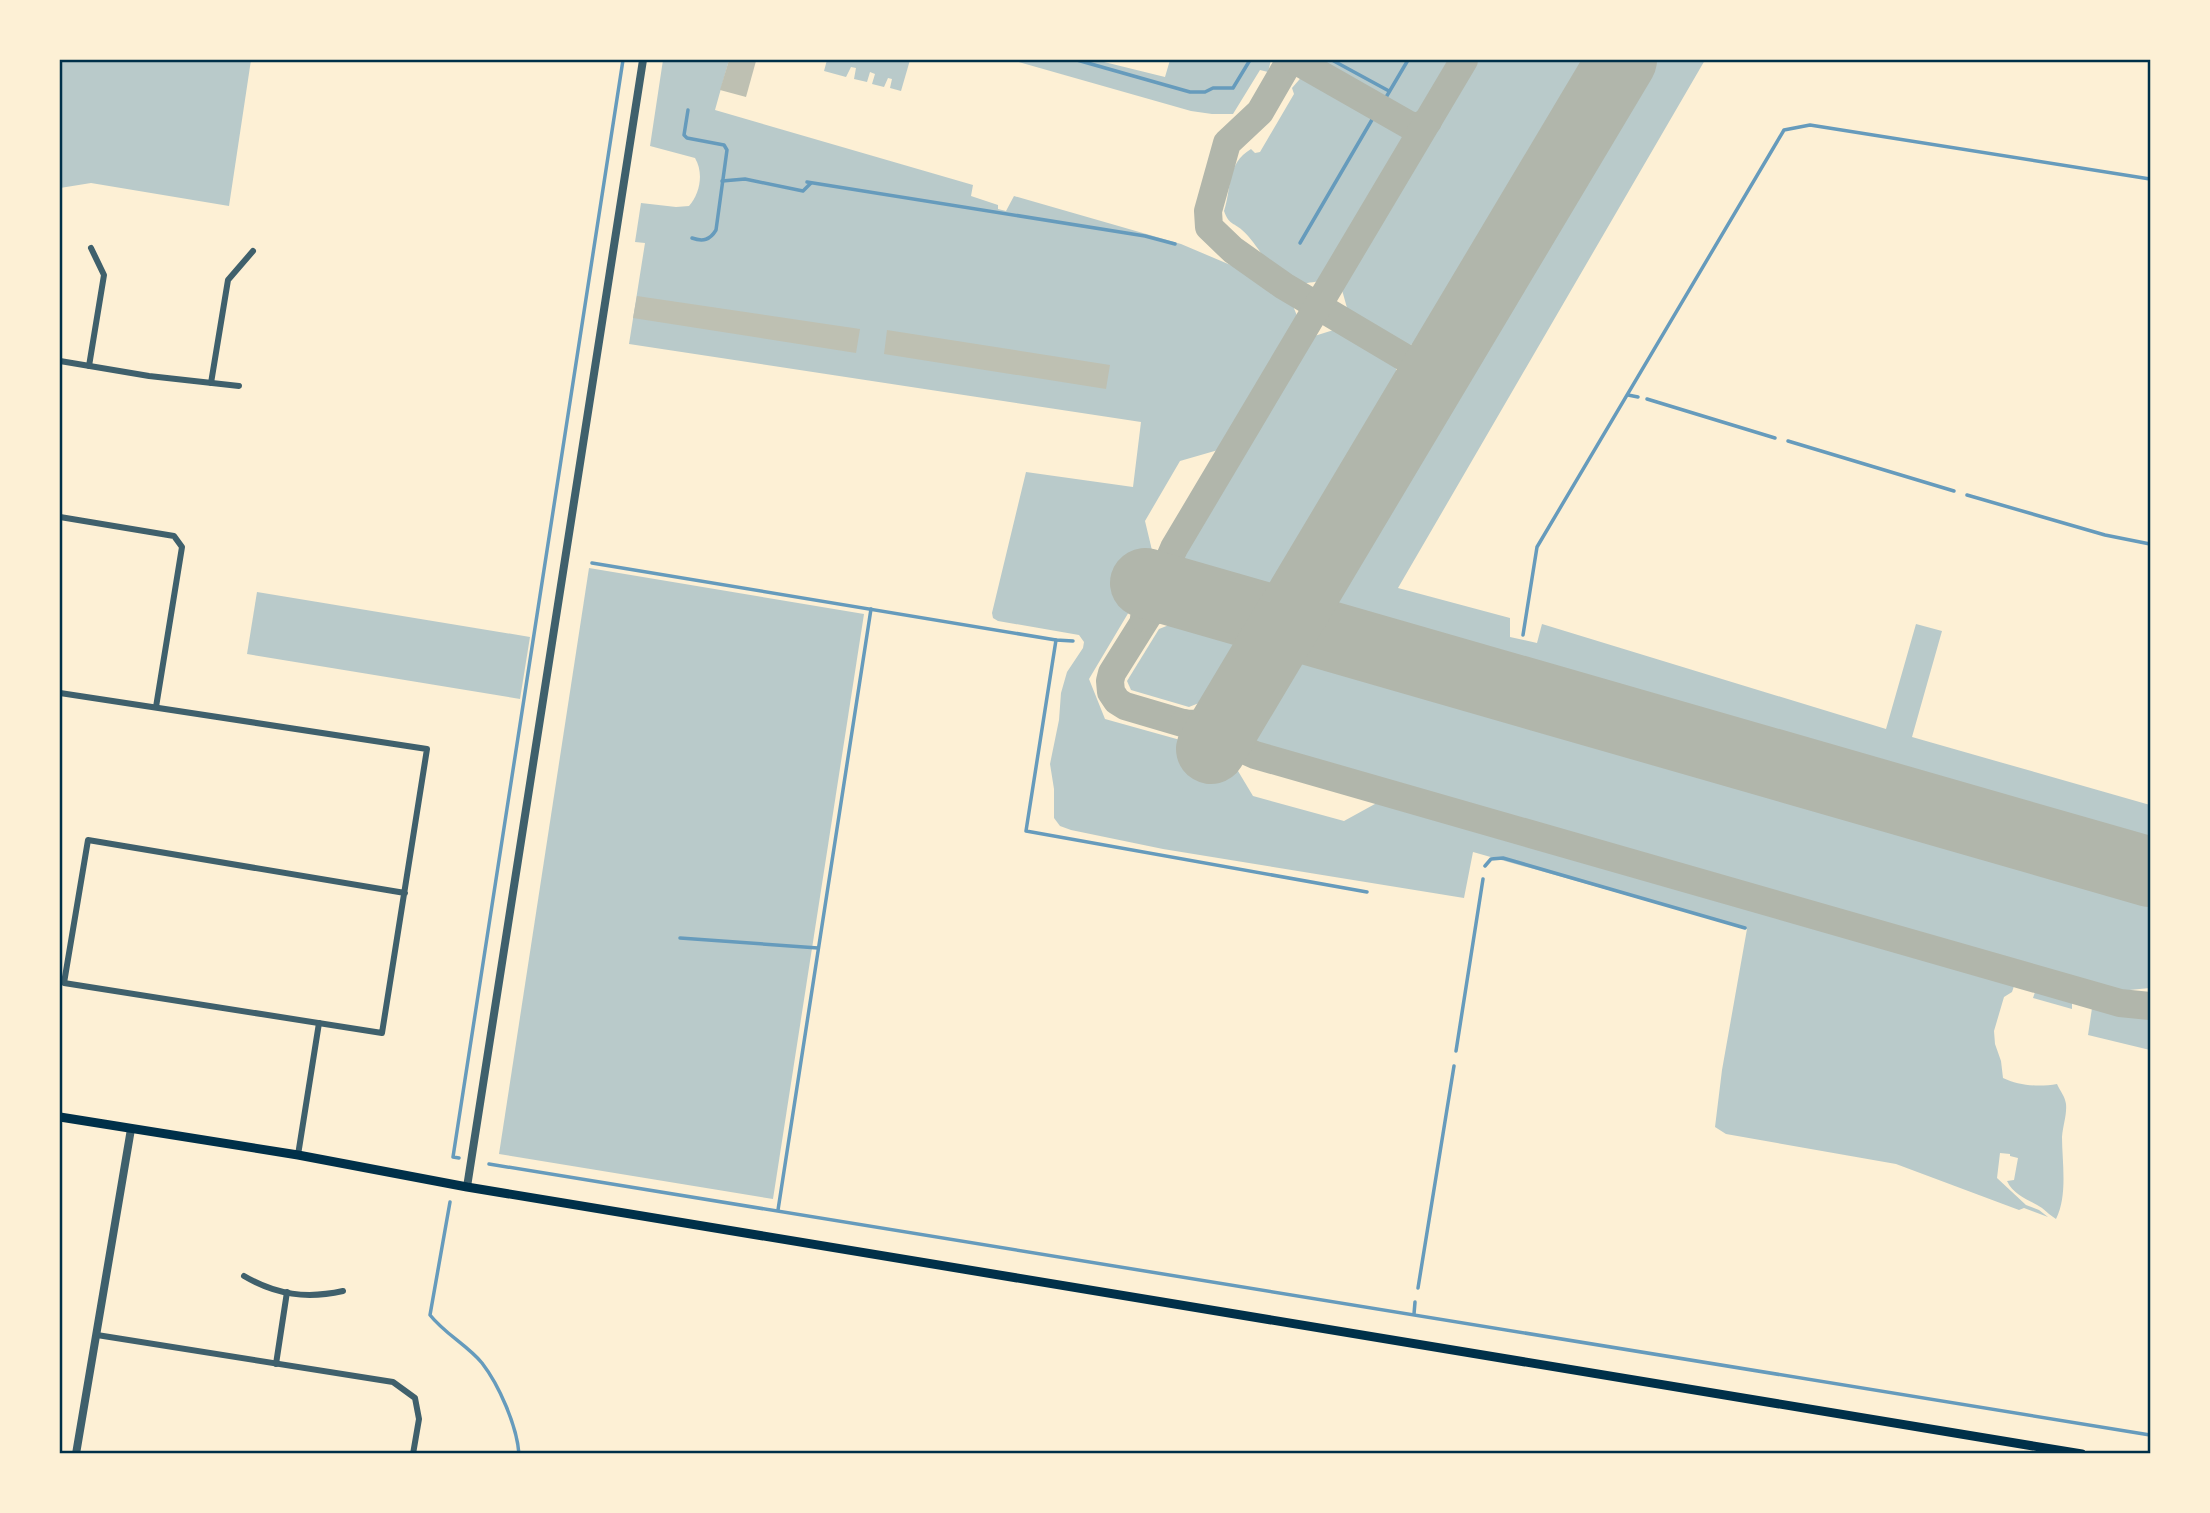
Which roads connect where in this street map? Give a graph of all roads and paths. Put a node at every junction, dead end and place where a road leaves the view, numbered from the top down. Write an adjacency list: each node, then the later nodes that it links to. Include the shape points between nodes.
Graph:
1 (643, 60): 16 (street)
2 (91, 248): 5 (street, via 104,275)
3 (253, 251): 6 (street, via 228,280)
4 (60, 361): 5 (street)
5 (89, 366): 6 (street)
6 (211, 383): 7 (street)
7 (239, 386)
8 (60, 517): 10 (street, via 174,536 182,547)
9 (60, 693): 10 (street)
10 (156, 708): 11 (street, via 427,749)
11 (405, 893): 12 (street, via 382,1033); 12 (street, via 88,840 64,983)
12 (319, 1023): 15 (street)
13 (60, 1117): 14 (main road)
14 (131, 1129): 15 (main road); 20 (street)
15 (298, 1155): 16 (main road)
16 (467, 1187): 24 (main road)
17 (244, 1276): 19 (street, via 264,1288)
18 (343, 1291): 19 (street, via 319,1296)
19 (287, 1293): 21 (street)
20 (97, 1335): 21 (street); 22 (street)
21 (276, 1364): 23 (street, via 393,1382 415,1398 419,1419)
22 (76, 1454)
23 (413, 1454)
24 (2082, 1454)

